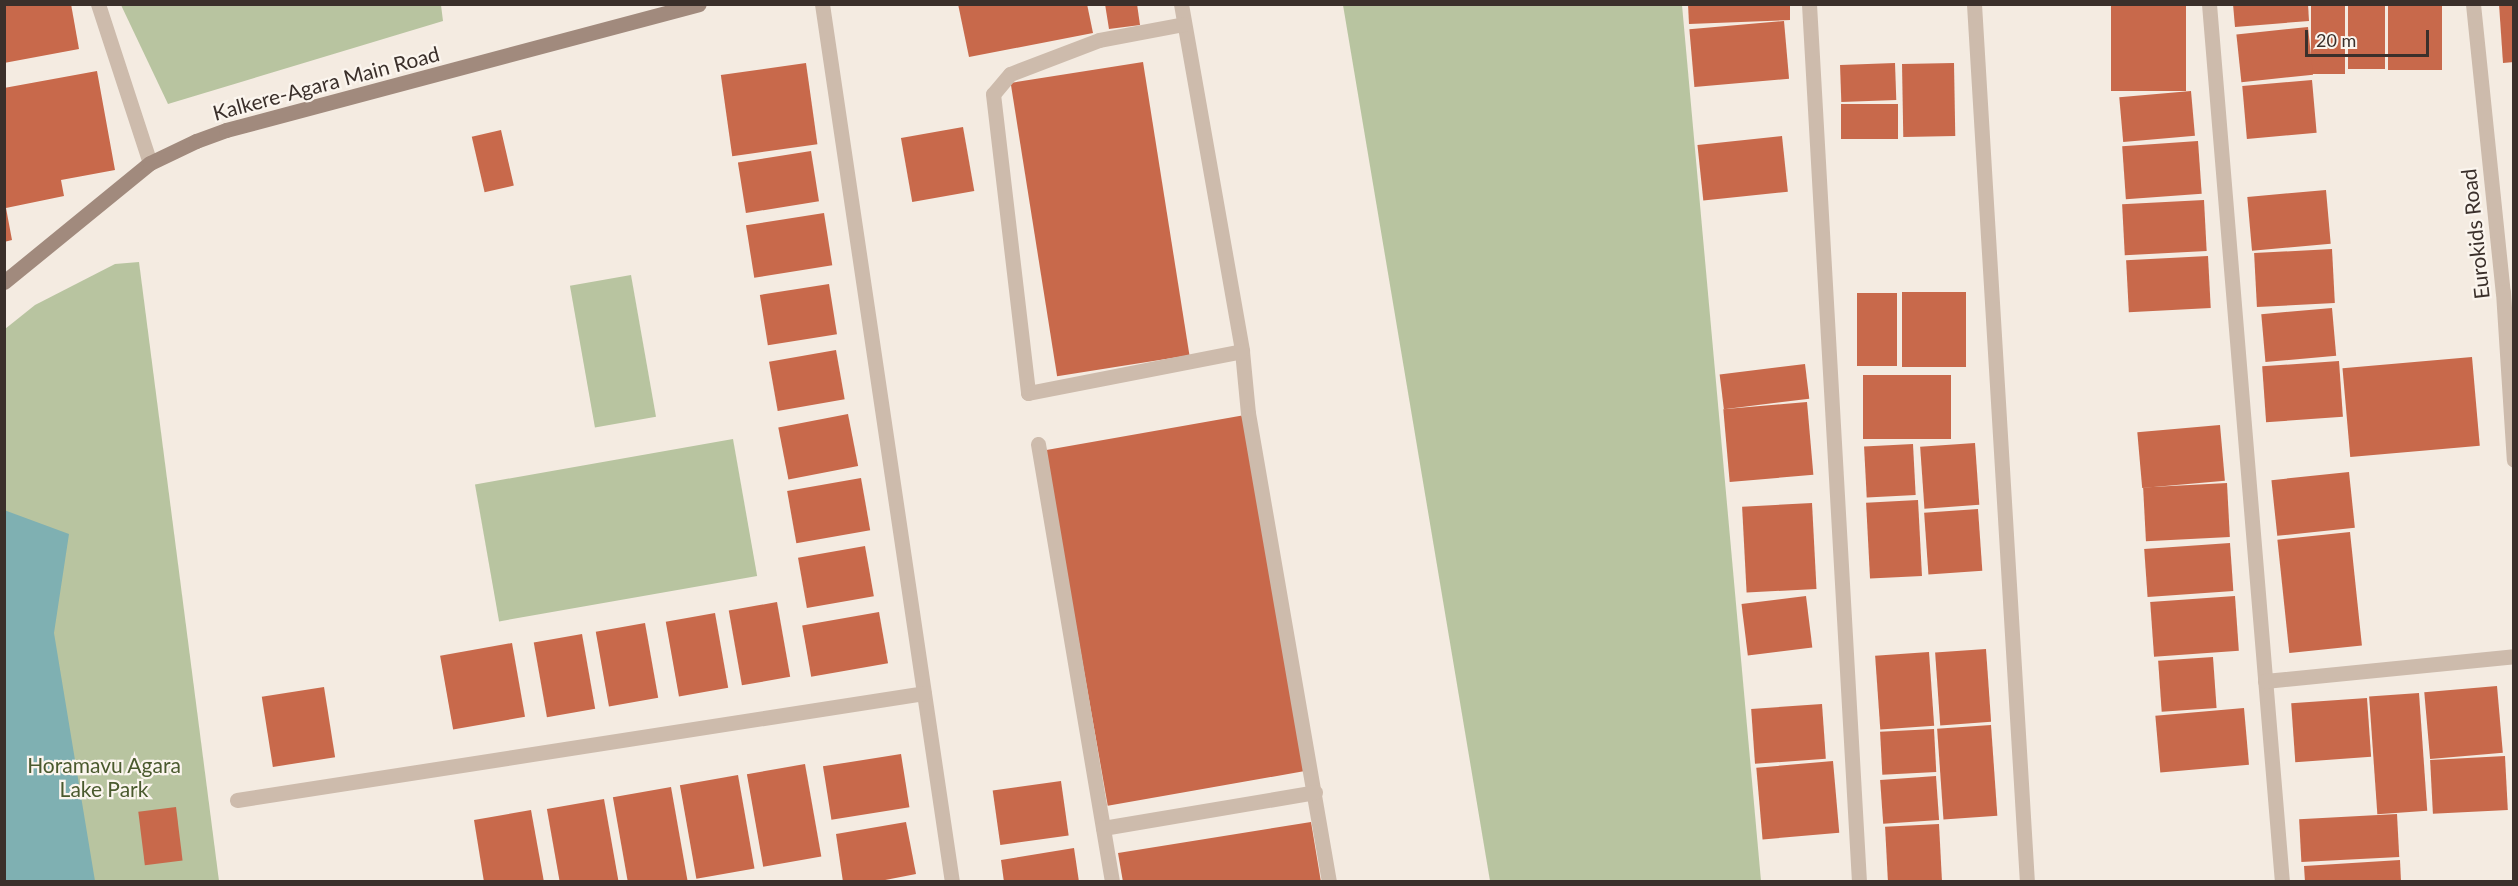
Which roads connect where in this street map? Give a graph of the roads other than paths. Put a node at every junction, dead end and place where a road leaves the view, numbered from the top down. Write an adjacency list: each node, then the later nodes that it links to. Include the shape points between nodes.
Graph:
1 (98, 4): 10 (street)
2 (699, 4): 10 (street, Kalkere-Agara Main Road, via 226,130)
3 (822, 4): 17 (street)
4 (1181, 4): 9 (street)
5 (1809, 4): 24 (street)
6 (1974, 4): 25 (street)
7 (2209, 4): 16 (street)
8 (2473, 4): 14 (street, Eurokids Road, via 2503,292)
9 (1185, 24): 12 (street); 12 (street, via 1099,40 1010,74 993,94 1028,393)
10 (150, 163): 11 (street, Kalkere-Agara Main Road)
11 (4, 282)
12 (1242, 351): 18 (street, via 1248,412)
13 (1038, 444): 20 (street)
14 (2514, 460)
15 (2514, 656): 16 (street)
16 (2265, 681): 26 (street)
17 (924, 693): 19 (street); 21 (street)
18 (1315, 792): 20 (street); 23 (street)
19 (237, 800)
20 (1103, 828): 22 (street)
21 (952, 882)
22 (1112, 882)
23 (1329, 882)
24 (1860, 882)
25 (2027, 882)
26 (2282, 882)

